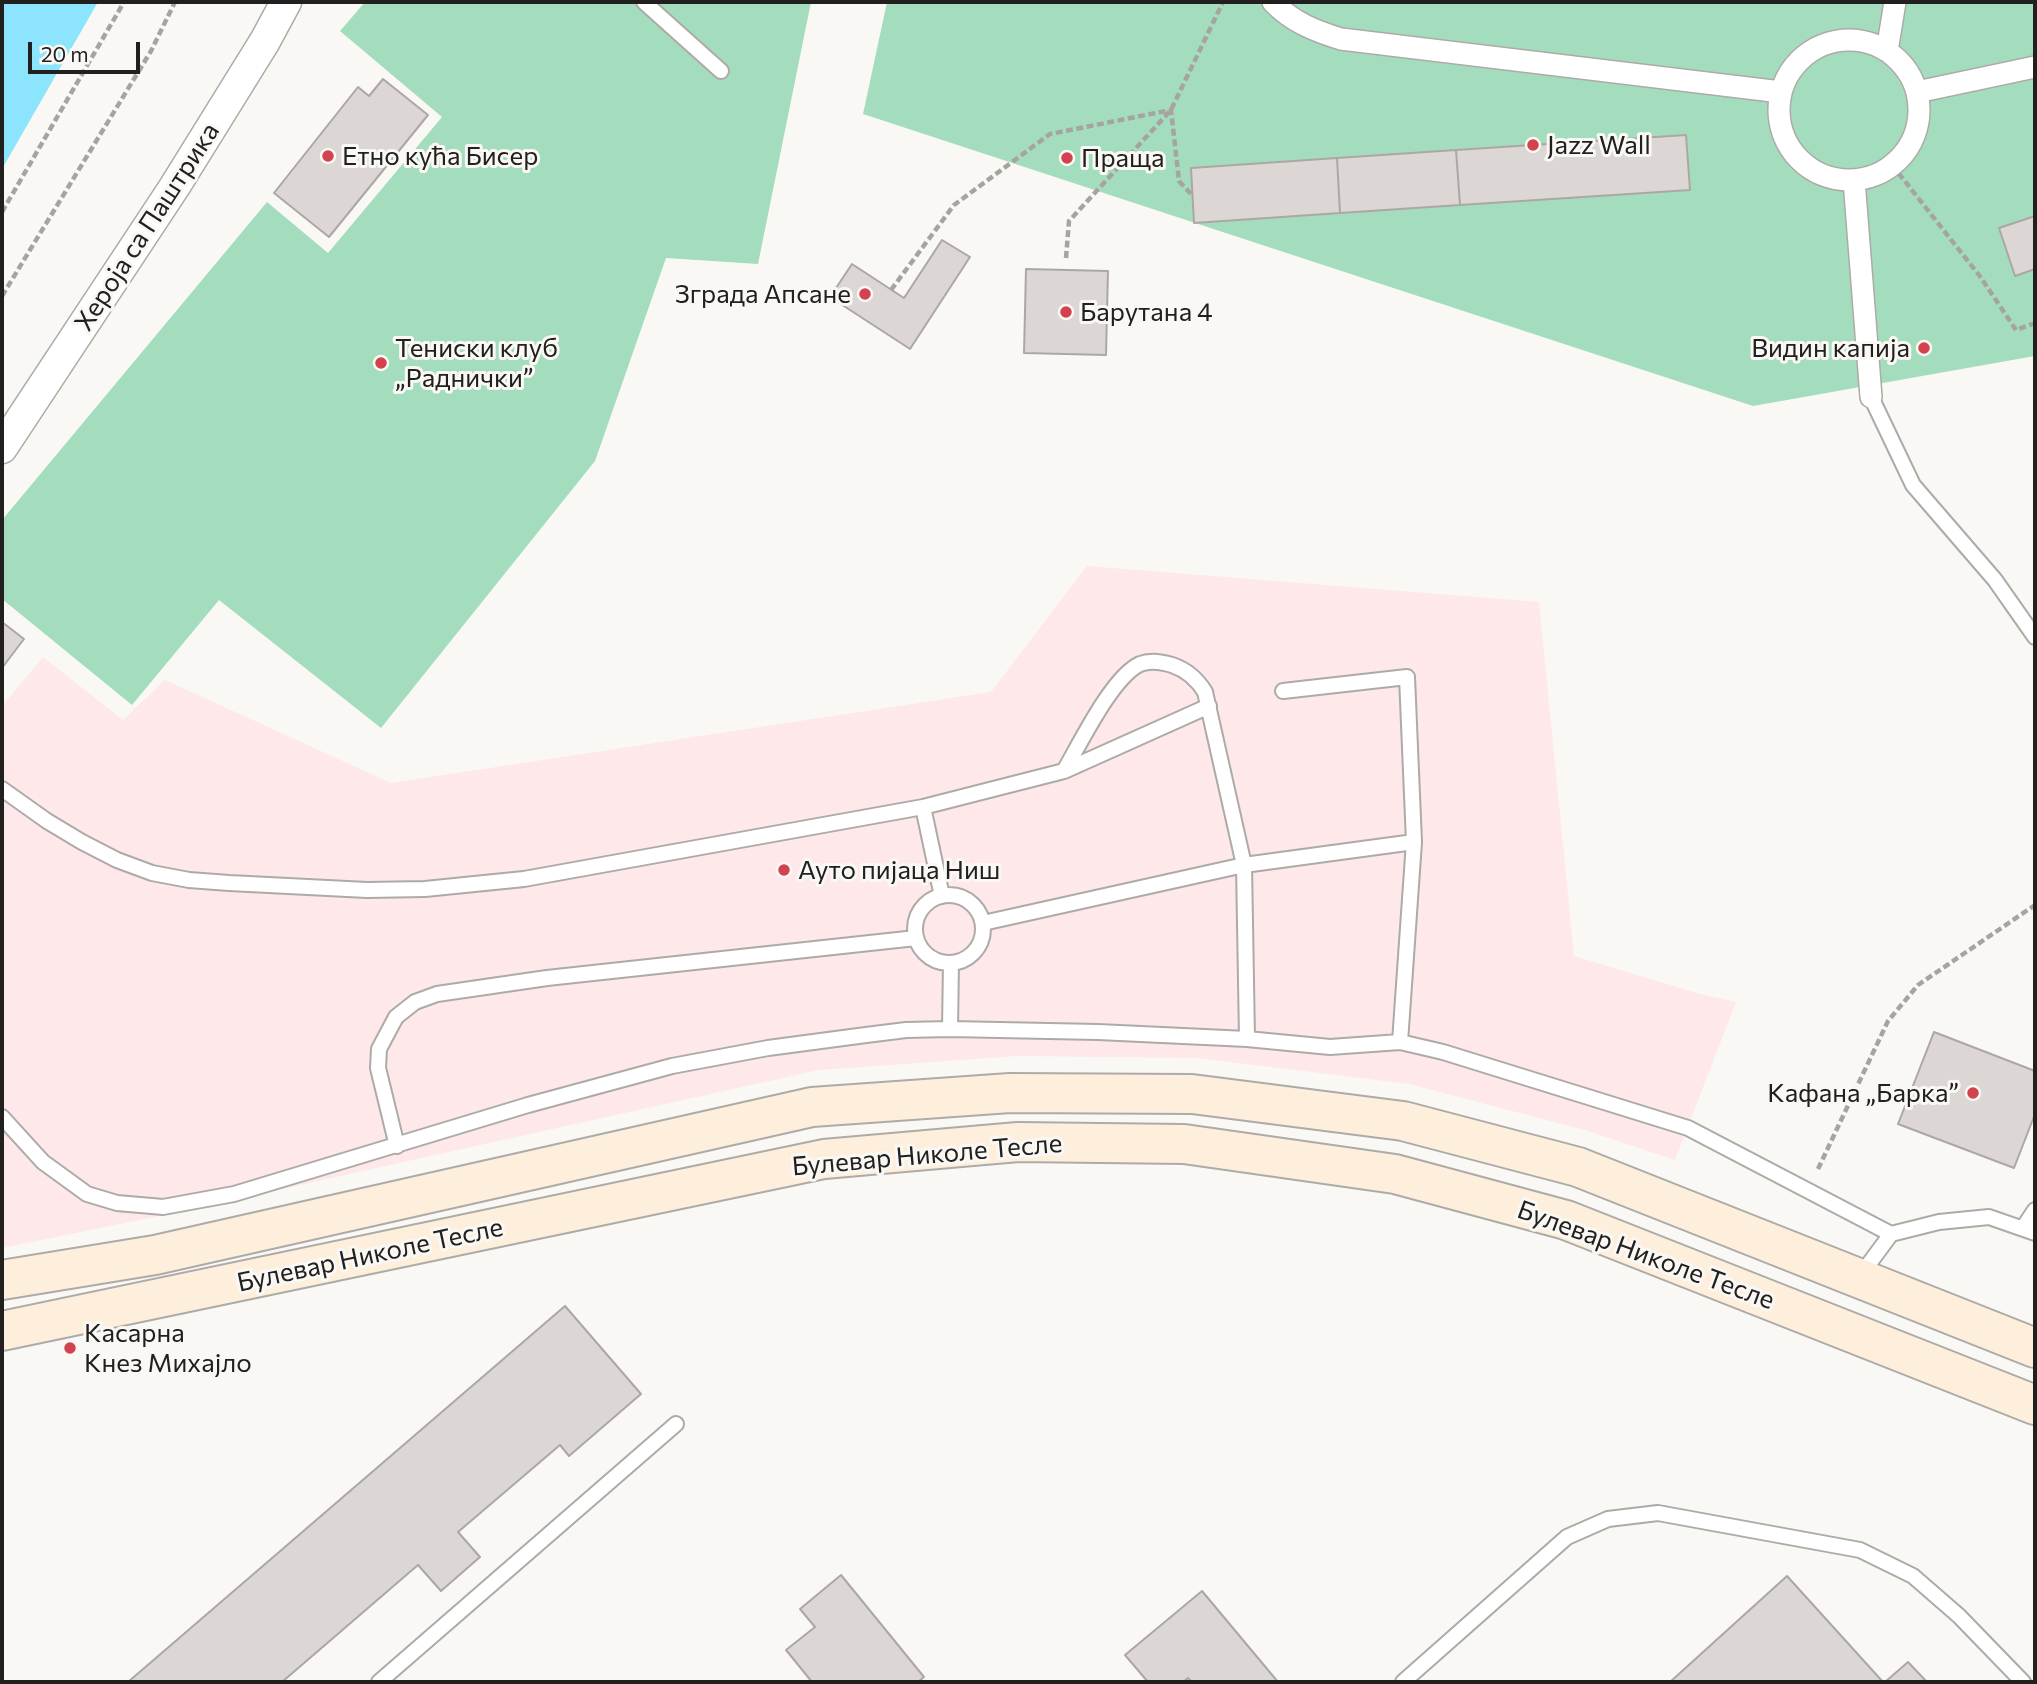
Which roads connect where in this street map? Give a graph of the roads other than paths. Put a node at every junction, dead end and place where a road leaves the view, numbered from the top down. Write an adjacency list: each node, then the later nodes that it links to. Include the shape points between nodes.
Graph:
1 (286, 2): 12 (street, Хероја са Паштрика, via 175,186)
2 (644, 2): 7 (lane)
3 (1273, 2): 8 (street, via 1310,29 1341,39)
4 (1895, 2): 5 (street)
5 (1887, 51): 8 (street, via 1852,39 1833,41 1800,60); 9 (street, via 1901,62)
6 (2035, 66): 9 (street)
7 (721, 71)
8 (1781, 92): 10 (street, via 1782,130 1795,155 1817,172)
9 (1917, 92): 10 (street, via 1920,112 1906,150 1892,165)
10 (1854, 180): 11 (street)
11 (1871, 397): 13 (lane, via 1913,485 1995,580)
12 (2, 448)
13 (2035, 637)
14 (1283, 691): 19 (lane, via 1407,677)
15 (1209, 706): 16 (lane); 16 (lane, via 1197,679 1180,668 1148,661 1137,665 1100,708); 20 (lane)
16 (1064, 771): 18 (lane)
17 (2, 789): 18 (lane, via 82,842 152,873 189,880 367,890 524,879)
18 (923, 807): 21 (lane)
19 (1414, 842): 20 (lane); 27 (lane)
20 (1244, 865): 22 (lane); 26 (lane)
21 (942, 896): 22 (lane, via 964,898 973,904); 23 (lane, via 923,907)
22 (983, 923): 24 (lane, via 983,935 972,955)
23 (916, 938): 24 (lane, via 929,957); 29 (lane, via 547,978 437,994 415,1002 396,1017 379,1049 378,1068)
24 (951, 963): 25 (lane)
25 (950, 1029): 26 (lane); 29 (lane, via 906,1030 768,1048 672,1066)
26 (1247, 1039): 27 (lane, via 1330,1047)
27 (1400, 1042): 32 (lane, via 1688,1128)
28 (2, 1117): 29 (lane, via 43,1162 87,1194 146,1206 234,1194)
29 (397, 1146)
30 (2035, 1210): 31 (lane)
31 (2029, 1230): 32 (lane, via 1989,1217 1939,1222)
32 (1891, 1234): 33 (lane)
33 (1859, 1277): 34 (main road, Булевар Николе Тесле, via 1578,1167 1402,1121 1192,1094 1010,1093 812,1107 155,1255); 36 (main road, Булевар Николе Тесле)
34 (2, 1280)
35 (2, 1331): 37 (main road, Булевар Николе Тесле, via 824,1159 1018,1142 1184,1144 1395,1174 1566,1220)
36 (2035, 1348)
37 (2035, 1405)
38 (676, 1424): 39 (lane)
39 (379, 1682)
40 (1403, 1682): 41 (lane, via 1567,1537 1608,1519 1658,1513 1860,1550 1913,1576)
41 (2023, 1682)

